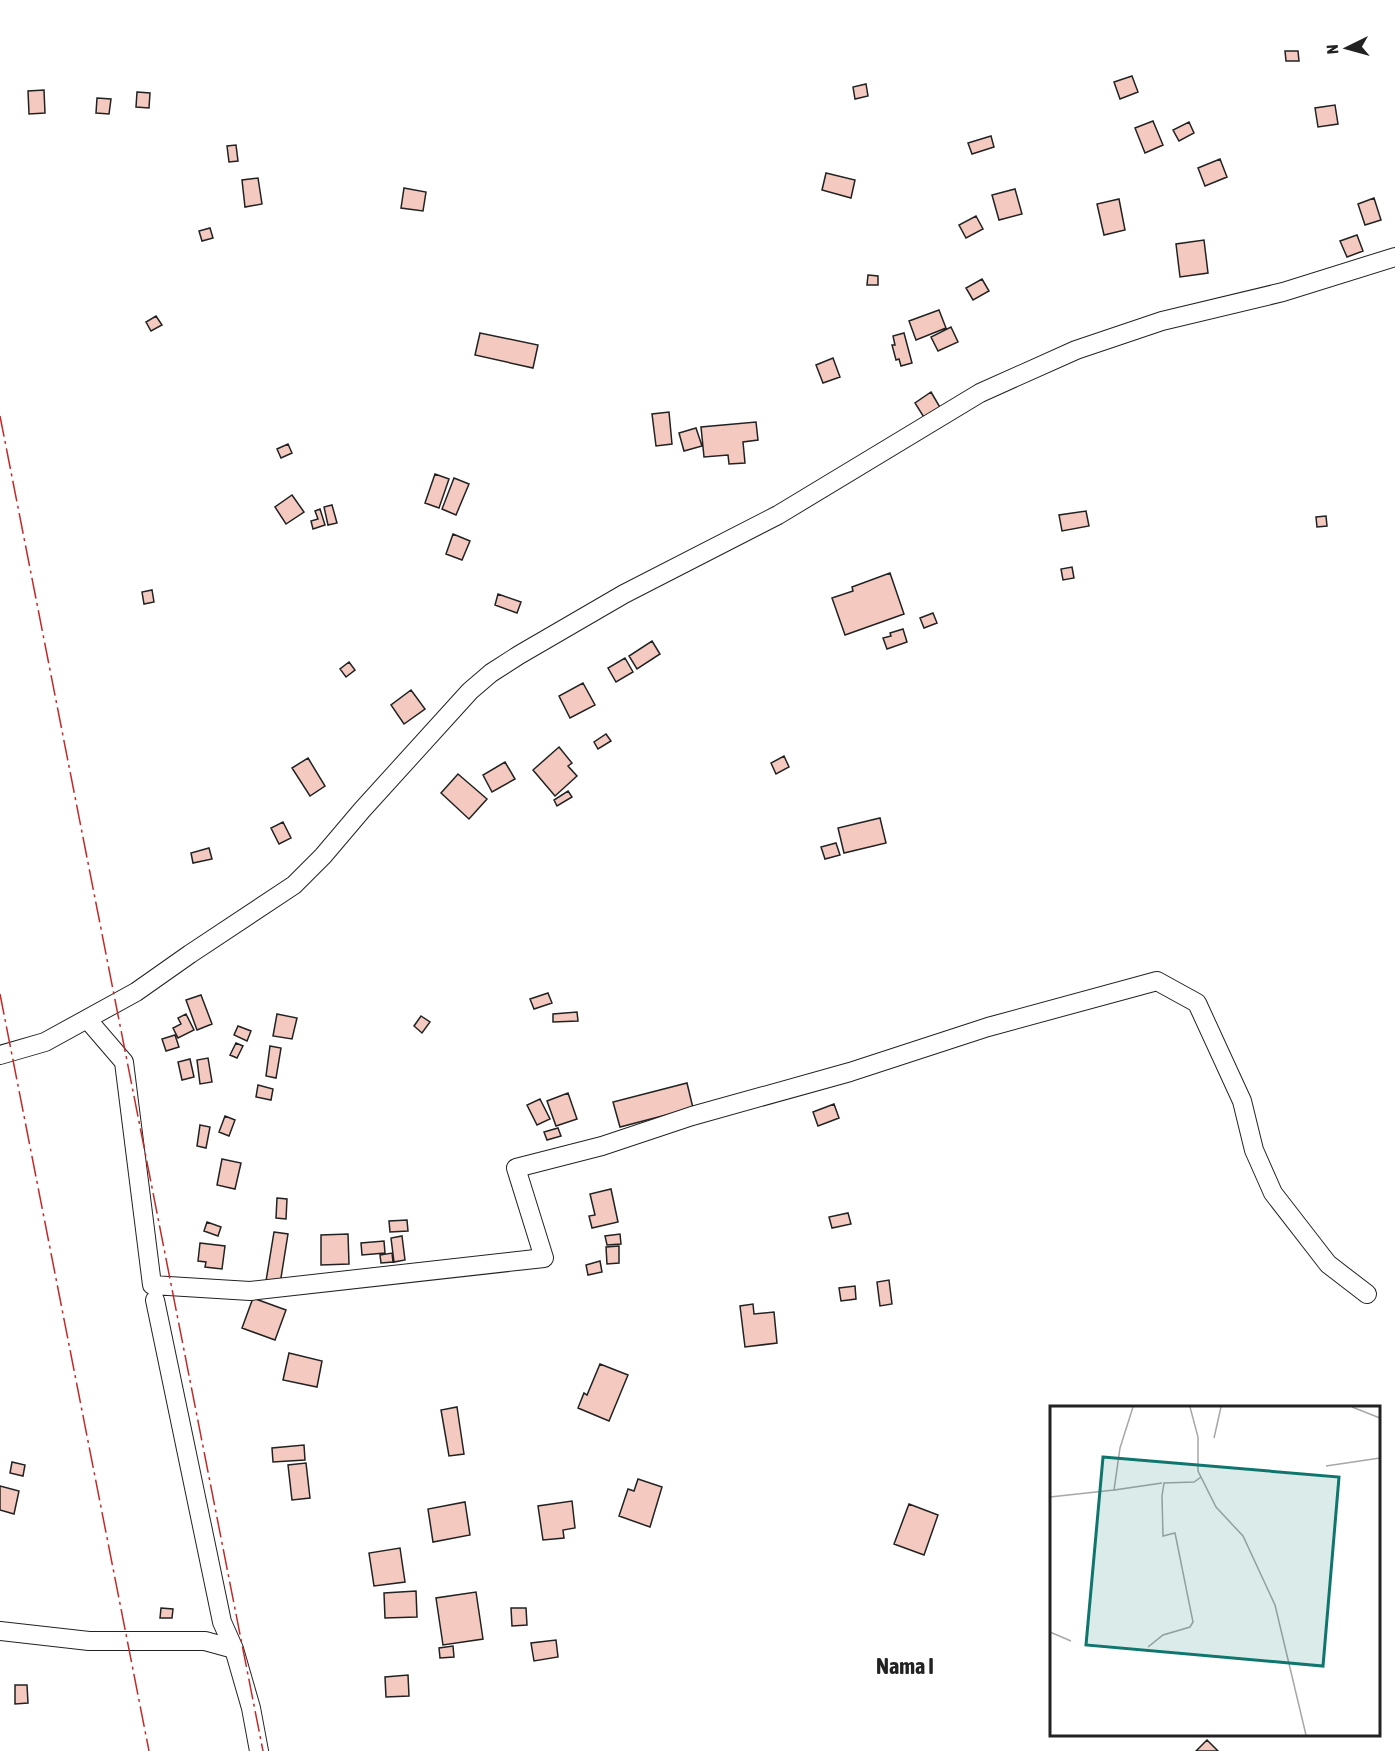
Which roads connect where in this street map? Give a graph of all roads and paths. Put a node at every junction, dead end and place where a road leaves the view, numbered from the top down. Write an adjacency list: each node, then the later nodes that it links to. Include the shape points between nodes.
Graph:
1 (1395, 257): 2 (street, via 1283,292 1162,321 1076,350 980,393 778,515 624,594 519,655 470,691 294,885 136,992)
2 (87, 1019): 3 (street, via 45,1042); 4 (street, via 123,1062 152,1285 250,1291 544,1258 516,1168 850,1072 988,1027 1157,981 1197,1003 1242,1101 1254,1150 1273,1193 1328,1264)
3 (0, 1055)
4 (1367, 1294)
5 (155, 1300): 7 (street, via 222,1622)
6 (0, 1631): 7 (street, via 89,1641 205,1641)
7 (234, 1649): 8 (street)
8 (259, 1751)

